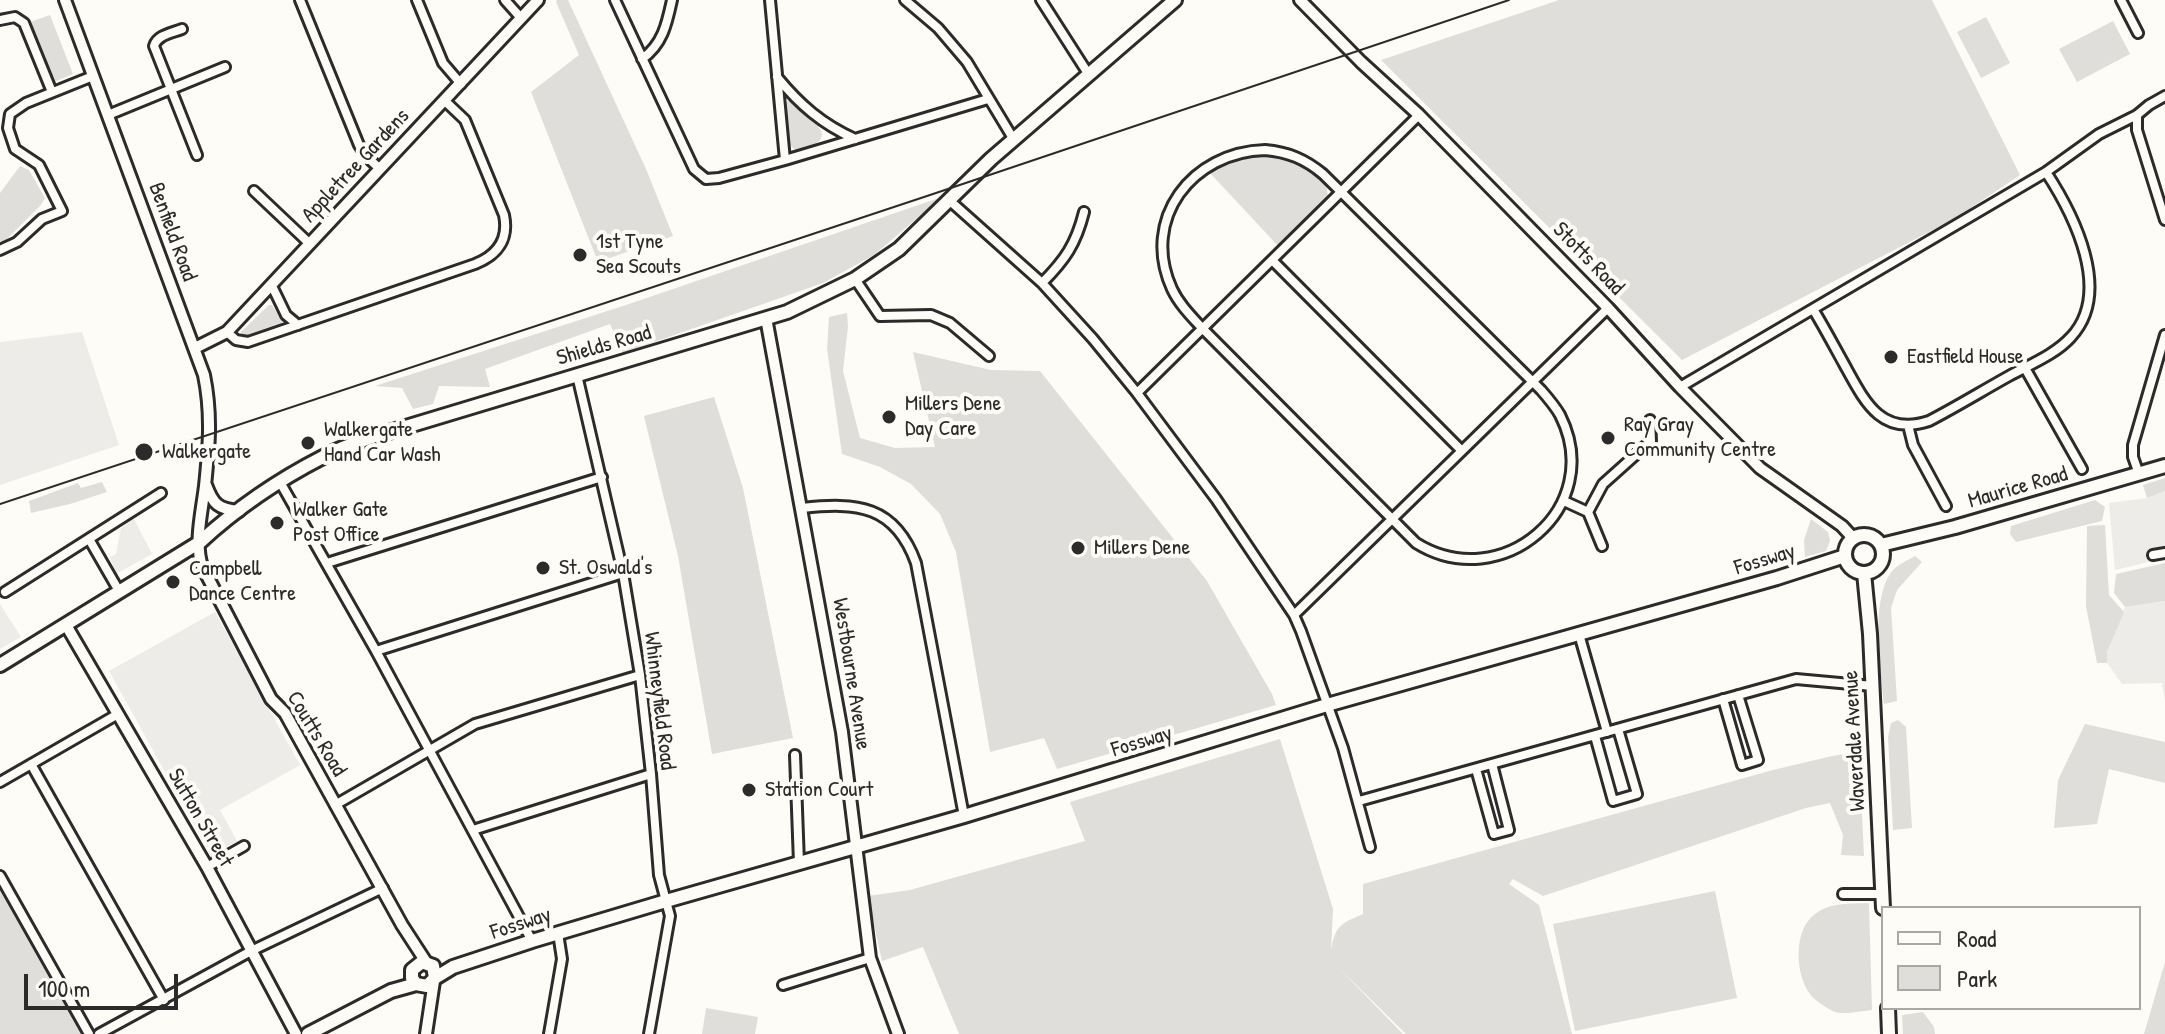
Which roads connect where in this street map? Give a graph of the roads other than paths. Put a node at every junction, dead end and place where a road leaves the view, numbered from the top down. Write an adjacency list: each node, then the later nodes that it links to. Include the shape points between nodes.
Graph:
1 (65, 0): 21 (street, Benfield Road)
2 (300, 0): 36 (street, via 359,145)
3 (417, 0): 23 (street, via 443,63)
4 (505, 0): 14 (street)
5 (538, 0): 14 (street, Appletree Gardens)
6 (615, 0): 18 (street)
7 (672, 0): 18 (street, via 660,40)
8 (770, 0): 22 (street)
9 (905, 0): 27 (street, via 954,46)
10 (1041, 0): 20 (street)
11 (1300, 0): 30 (street, Stotts Road)
12 (2121, 0): 17 (street)
13 (1167, 3): 20 (main road, Shields Road)
14 (521, 18): 23 (street, Appletree Gardens)
15 (0, 20): 25 (street, via 15,17 24,23)
16 (182, 29): 24 (street, via 155,42)
17 (2138, 33)
18 (642, 59): 35 (street, via 702,177 712,180)
19 (225, 67): 24 (street)
20 (1089, 75): 33 (main road, Shields Road)
21 (93, 76): 25 (street); 29 (street, Benfield Road)
22 (776, 76): 32 (street, via 811,114); 35 (street)
23 (461, 84): 28 (street, Appletree Gardens)
24 (171, 90): 29 (street); 34 (street)
25 (52, 92): 44 (street, via 18,107 8,123 15,149 39,165 62,211)
26 (2165, 96): 31 (street)
27 (988, 99): 32 (street); 33 (street)
28 (445, 101): 36 (street, Appletree Gardens); 52 (street, via 465,120 504,215 501,245 475,264)
29 (108, 115): 56 (street, Benfield Road)
30 (1419, 115): 39 (street); 49 (street, Stotts Road)
31 (2137, 115): 37 (street, via 2099,134); 42 (street, via 2141,146)
32 (855, 139): 35 (street)
33 (1014, 140): 40 (main road, Shields Road)
34 (197, 155)
35 (785, 160)
36 (380, 169): 43 (street, Appletree Gardens)
37 (2046, 172): 50 (street); 58 (street, via 2079,236 2089,298 2072,336)
38 (254, 191): 43 (street)
39 (1341, 191): 45 (street); 53 (street, via 1312,165 1277,151 1239,153 1196,174 1166,221 1163,248 1172,288); 60 (street)
40 (949, 200): 46 (main road, Shields Road, via 899,249); 47 (street)
41 (1084, 212): 47 (street, via 1068,255)
42 (2165, 220)
43 (310, 244): 48 (street, Appletree Gardens)
44 (0, 250)
45 (1272, 260): 53 (street); 65 (street)
46 (855, 279): 51 (main road, Shields Road); 57 (street, via 880,316 931,315 950,323)
47 (1042, 283): 62 (street)
48 (272, 286): 52 (street, via 286,315); 54 (street, Appletree Gardens)
49 (1608, 308): 60 (street); 61 (street, Stotts Road)
50 (1813, 309): 61 (street); 64 (street, via 1870,409)
51 (766, 318): 59 (main road, Shields Road); 75 (street, Westbourne Avenue)
52 (298, 325): 54 (street, via 244,342)
53 (1202, 328): 62 (street); 78 (street)
54 (227, 332): 56 (street, Appletree Gardens)
55 (2165, 335): 68 (street, via 2133,445)
56 (195, 348): 71 (street, Benfield Road, via 210,412)
57 (989, 356)
58 (2025, 368): 64 (street, via 1929,421); 67 (street)
59 (577, 375): 69 (street, Whinneyfield Road); 70 (main road, Shields Road, via 369,438)
60 (1532, 381): 65 (street); 73 (street, via 1565,429 1571,469)
61 (1680, 387): 80 (street, Stotts Road, via 1760,468)
62 (1137, 393): 92 (street)
63 (1650, 420): 77 (street, via 1651,441 1603,484)
64 (1908, 425): 74 (street)
65 (1461, 450): 78 (street)
66 (2165, 466): 68 (main road, Maurice Road)
67 (2082, 469)
68 (2139, 474): 82 (main road, Maurice Road)
69 (602, 477): 87 (street); 88 (street, Whinneyfield Road)
70 (280, 482): 76 (main road, Shields Road); 87 (street)
71 (205, 483): 76 (street, via 218,506); 79 (street, Benfield Road)
72 (161, 493): 81 (street)
73 (1564, 501): 77 (street); 78 (street, via 1531,540 1482,559 1427,550)
74 (1946, 506)
75 (802, 508): 115 (street, via 851,505 874,511 909,545); 118 (street, Westbourne Avenue, via 842,732)
76 (239, 511): 79 (main road, Shields Road)
77 (1588, 512): 83 (street)
78 (1391, 520): 92 (street)
79 (199, 538): 90 (main road, Shields Road); 114 (street, Coutts Road, via 207,576 271,699 285,713)
80 (1853, 538): 82 (main road, via 1869,535); 86 (main road)
81 (89, 539): 90 (street); 91 (street)
82 (1881, 545): 89 (main road, via 1880,564)
83 (1602, 546)
84 (2165, 553): 85 (street)
85 (2153, 555)
86 (1845, 556): 89 (main road, via 1849,566); 94 (main road, Fossway)
87 (327, 563): 95 (street)
88 (623, 573): 95 (street); 97 (street, Whinneyfield Road)
89 (1864, 573): 98 (main road, Waverdale Avenue)
90 (119, 591): 93 (main road, Shields Road)
91 (5, 592)
92 (1294, 615): 101 (street)
93 (66, 625): 96 (main road, Shields Road); 102 (street, Sutton Street)
94 (1579, 634): 101 (main road, Fossway); 104 (street)
95 (376, 651): 106 (street)
96 (0, 665)
97 (640, 675): 106 (street, via 475,724); 111 (street, Whinneyfield Road)
98 (1873, 686): 99 (street, via 1796,679); 125 (main road, Waverdale Avenue)
99 (1738, 695): 100 (street); 100 (street, via 1758,760 1742,765)
100 (1723, 699): 103 (street)
101 (1327, 705): 113 (street); 115 (main road, Fossway)
102 (118, 714): 108 (street); 121 (street, Sutton Street)
103 (1618, 729): 104 (street); 105 (street, via 1637,794 1613,801)
104 (1607, 732): 105 (street)
105 (1595, 736): 109 (street)
106 (429, 751): 114 (street); 116 (street)
107 (795, 755): 120 (street)
108 (31, 764): 112 (street); 136 (street)
109 (1492, 764): 110 (street); 110 (street, via 1509,830 1494,834)
110 (1476, 769): 113 (street)
111 (651, 774): 116 (street); 126 (street, Whinneyfield Road)
112 (0, 782)
113 (1359, 801): 119 (street)
114 (335, 805): 123 (street, Coutts Road)
115 (964, 816): 118 (main road, Fossway)
116 (473, 830): 129 (street)
117 (244, 846): 121 (street)
118 (855, 847): 120 (main road, Fossway); 131 (street, Westbourne Avenue)
119 (1370, 847)
120 (799, 863): 126 (main road, Fossway)
121 (207, 867): 130 (street, Sutton Street)
122 (1, 881): 139 (street)
123 (383, 888): 130 (street); 133 (street, Coutts Road, via 416,947)
124 (1843, 894): 125 (street)
125 (1883, 894): 127 (main road, Waverdale Avenue)
126 (666, 901): 128 (main road, Fossway); 145 (street, Whinneyfield Road, via 670,916)
127 (1883, 906)
128 (558, 933): 129 (main road, Fossway); 144 (street, via 562,959)
129 (532, 941): 132 (main road, Fossway)
130 (251, 951): 136 (street); 141 (street, Sutton Street)
131 (870, 958): 135 (street); 146 (street, Westbourne Avenue)
132 (453, 967): 133 (main road, Fossway); 134 (main road, Fossway)
133 (420, 972): 134 (main road, via 435,970); 137 (street, Coutts Road); 142 (main road, Fossway)
134 (434, 979): 137 (street)
135 (783, 985)
136 (164, 1000): 140 (street)
137 (429, 1006): 143 (street)
138 (1888, 1010): 147 (main road)
139 (89, 1034)
140 (99, 1034)
141 (296, 1034)
142 (308, 1034)
143 (426, 1034)
144 (549, 1034)
145 (649, 1034)
146 (898, 1034)
147 (1889, 1034)

